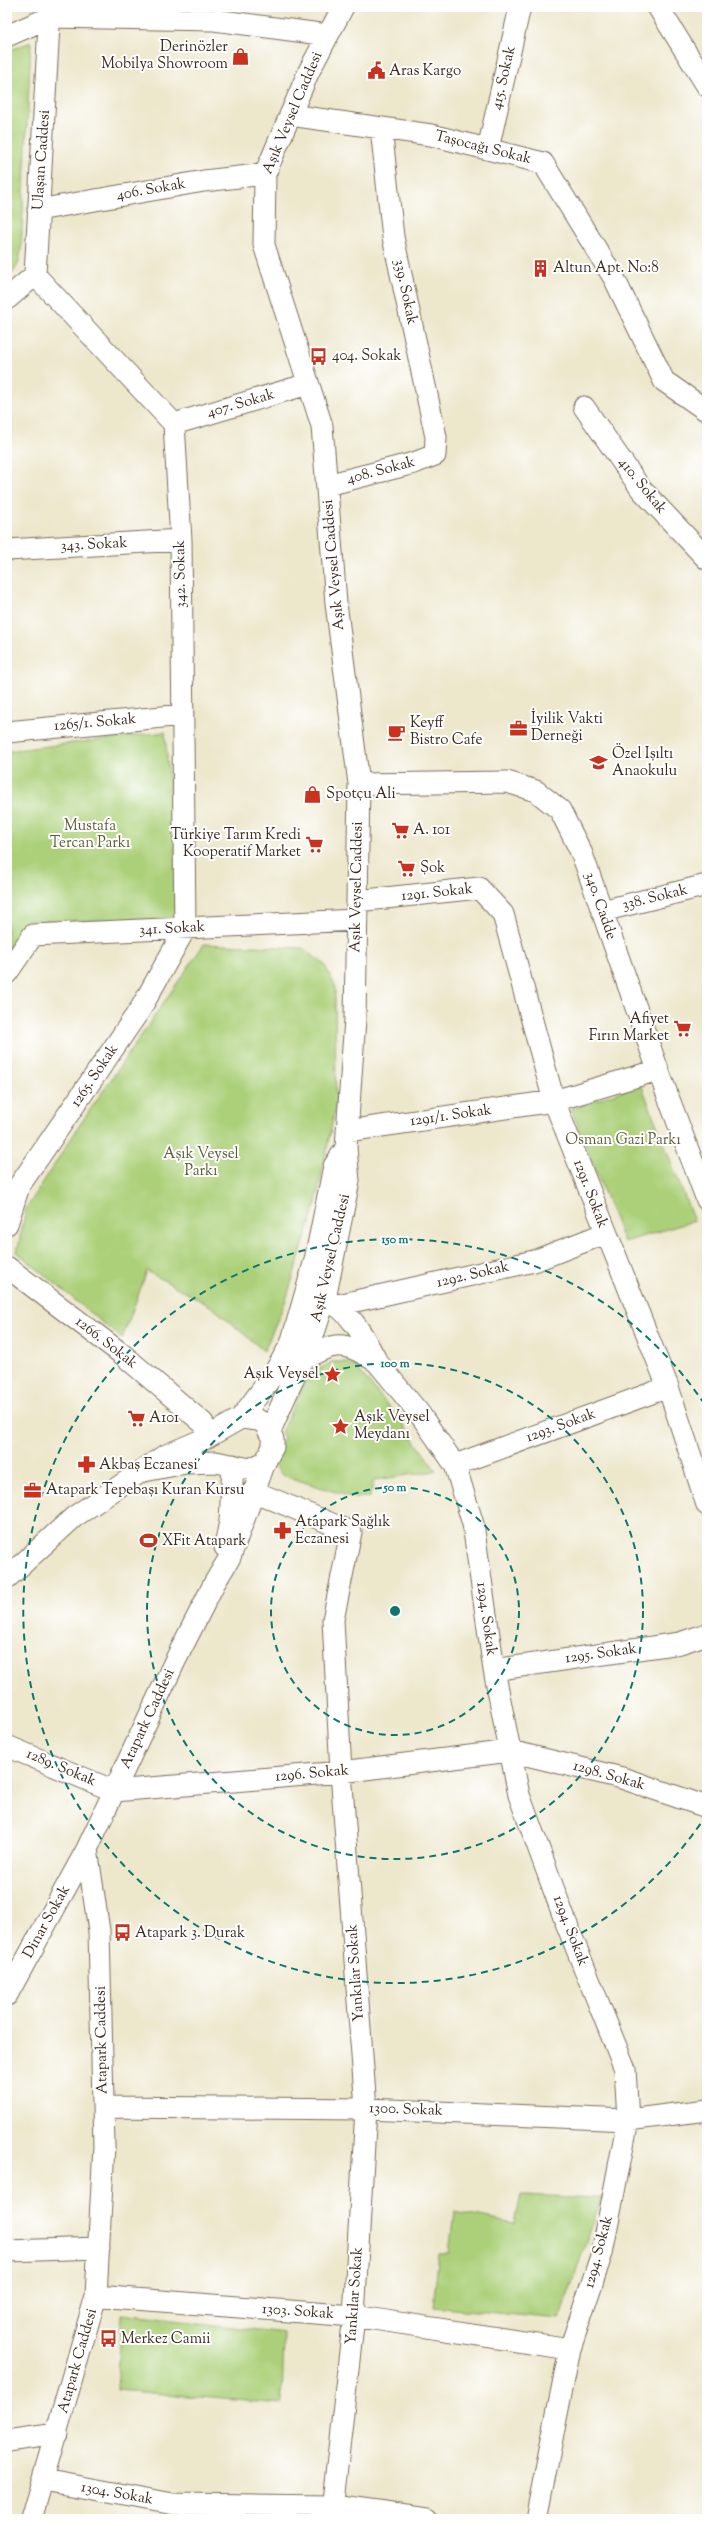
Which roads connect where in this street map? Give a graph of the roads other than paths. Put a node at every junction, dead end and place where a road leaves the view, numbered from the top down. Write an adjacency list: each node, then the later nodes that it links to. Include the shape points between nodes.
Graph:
1 (343, 7): 5 (street, Aşık Veysel Caddesi)
2 (520, 7): 10 (street, 415. Sokak)
3 (658, 7): 7 (street)
4 (50, 12): 5 (street, via 214,20); 6 (street); 12 (street, Ulaşan Caddesi)
5 (328, 35): 8 (street, Aşık Veysel Caddesi)
6 (7, 36)
7 (707, 86)
8 (290, 115): 9 (street, Taşocağı Sokak); 11 (street, Aşık Veysel Caddesi)
9 (382, 128): 10 (street, Taşocağı Sokak, via 431,135); 19 (street, 339. Sokak, via 393,237 436,437)
10 (488, 149): 17 (street, Taşocağı Sokak, via 543,163 614,278 664,381)
11 (265, 174): 12 (street, 406. Sokak, via 204,181); 15 (street, Aşık Veysel Caddesi, via 264,245)
12 (38, 210): 13 (street, Ulaşan Caddesi)
13 (35, 275): 14 (street); 18 (street)
14 (7, 300)
15 (308, 384): 18 (street, 407. Sokak); 20 (street, Aşık Veysel Caddesi, via 322,426)
16 (584, 407): 23 (street, 410. Sokak, via 641,489)
17 (707, 411)
18 (174, 424): 21 (street, 342. Sokak)
19 (435, 455): 20 (street, 408. Sokak, via 414,463)
20 (327, 485): 26 (street, Aşık Veysel Caddesi, via 336,604)
21 (181, 540): 22 (street, 343. Sokak); 24 (street, 342. Sokak)
22 (7, 550)
23 (707, 559)
24 (183, 715): 25 (street, 1265/1. Sokak); 30 (street, 342. Sokak)
25 (7, 732)
26 (359, 784): 28 (street, Aşık Veysel Caddesi); 29 (street, 340. Cadde, via 507,782 536,791 560,810 582,854)
27 (707, 885): 29 (street, 338. Sokak)
28 (357, 911): 30 (street, 341. Sokak); 33 (street, 1291. Sokak, via 479,888 503,914); 34 (street, Aşık Veysel Caddesi, via 355,1019)
29 (602, 911): 32 (street, 340. Cadde)
30 (185, 929): 31 (street, 341. Sokak, via 33,935); 36 (street, 1265. Sokak, via 141,1008 19,1186)
31 (7, 973)
32 (658, 1070): 33 (street, 1291/1. Sokak); 35 (street, 340. Cadde)
33 (554, 1101): 34 (street, 1291/1. Sokak); 37 (street, 1291. Sokak)
34 (347, 1139): 39 (street, Aşık Veysel Caddesi, via 349,1181); 43 (street, Aşık Veysel Caddesi, via 334,1166 315,1260 292,1344 273,1375)
35 (707, 1200)
36 (7, 1224)
37 (606, 1234): 39 (street, 1292. Sokak, via 534,1261); 42 (street, 1291. Sokak)
38 (7, 1267): 44 (street, 1266. Sokak, via 122,1354)
39 (331, 1302): 40 (street, Aşık Veysel Caddesi); 41 (street, 1294. Sokak, via 361,1331)
40 (300, 1361): 41 (street, 1294. Sokak, via 329,1346 353,1347); 45 (street, Aşık Veysel Caddesi)
41 (377, 1362): 48 (street, 1294. Sokak, via 419,1413)
42 (668, 1387): 48 (street, 1293. Sokak); 51 (street, 1291. Sokak)
43 (234, 1422): 45 (street, via 258,1420); 47 (street, Aşık Veysel Caddesi, via 223,1435 223,1452); 49 (street, Aşık Veysel Caddesi, via 164,1456)
44 (203, 1423)
45 (270, 1431): 46 (street, Aşık Veysel Caddesi, via 273,1447)
46 (265, 1462): 47 (street, Aşık Veysel Caddesi, via 250,1469); 50 (street, Atapark Caddesi)
47 (233, 1465): 49 (street, Aşık Veysel Caddesi, via 216,1462 186,1463); 53 (street, Atapark Caddesi, via 230,1521)
48 (454, 1465): 55 (street, 1294. Sokak, via 473,1524)
49 (144, 1471): 52 (street, Aşık Veysel Caddesi, via 74,1517)
50 (254, 1491): 53 (street, Atapark Caddesi, via 230,1557); 58 (street, Yankılar Sokak, via 351,1532 334,1620)
51 (707, 1505)
52 (7, 1578)
53 (215, 1582): 59 (street, Atapark Caddesi)
54 (707, 1634): 55 (street, 1295. Sokak, via 680,1642)
55 (494, 1670): 57 (street, 1294. Sokak)
56 (7, 1746): 59 (street, 1289. Sokak)
57 (510, 1751): 58 (street, 1296. Sokak); 60 (street, 1298. Sokak, via 622,1778); 66 (street, 1294. Sokak, via 519,1795 565,1920 625,2069)
58 (341, 1772): 59 (street, 1296. Sokak); 64 (street, Yankılar Sokak)
59 (114, 1791): 61 (street, Atapark Caddesi)
60 (707, 1807)
61 (87, 1849): 62 (street, Dinar Sokak); 63 (street, Atapark Caddesi, via 99,1931)
62 (9, 1985)
63 (103, 2107): 64 (street, 1300. Sokak); 67 (street, Atapark Caddesi, via 104,2146)
64 (366, 2109): 66 (street, 1300. Sokak); 70 (street, Yankılar Sokak)
65 (707, 2110): 66 (street, 1300. Sokak)
66 (628, 2120): 71 (street, 1294. Sokak, via 602,2253)
67 (99, 2248): 68 (street); 69 (street, Atapark Caddesi)
68 (7, 2251)
69 (96, 2296): 70 (street, 1303. Sokak); 72 (street, Atapark Caddesi)
70 (354, 2316): 71 (street, 1303. Sokak); 76 (street, Yankılar Sokak)
71 (570, 2349): 79 (street, 1294. Sokak)
72 (57, 2434): 73 (street); 74 (street, Atapark Caddesi)
73 (7, 2441)
74 (44, 2480): 75 (street, 1304. Sokak); 77 (street, Atapark Caddesi)
75 (170, 2512): 76 (street, 1304. Sokak)
76 (332, 2512): 78 (street, 1304. Sokak)
77 (31, 2519)
78 (428, 2519)
79 (536, 2519)

